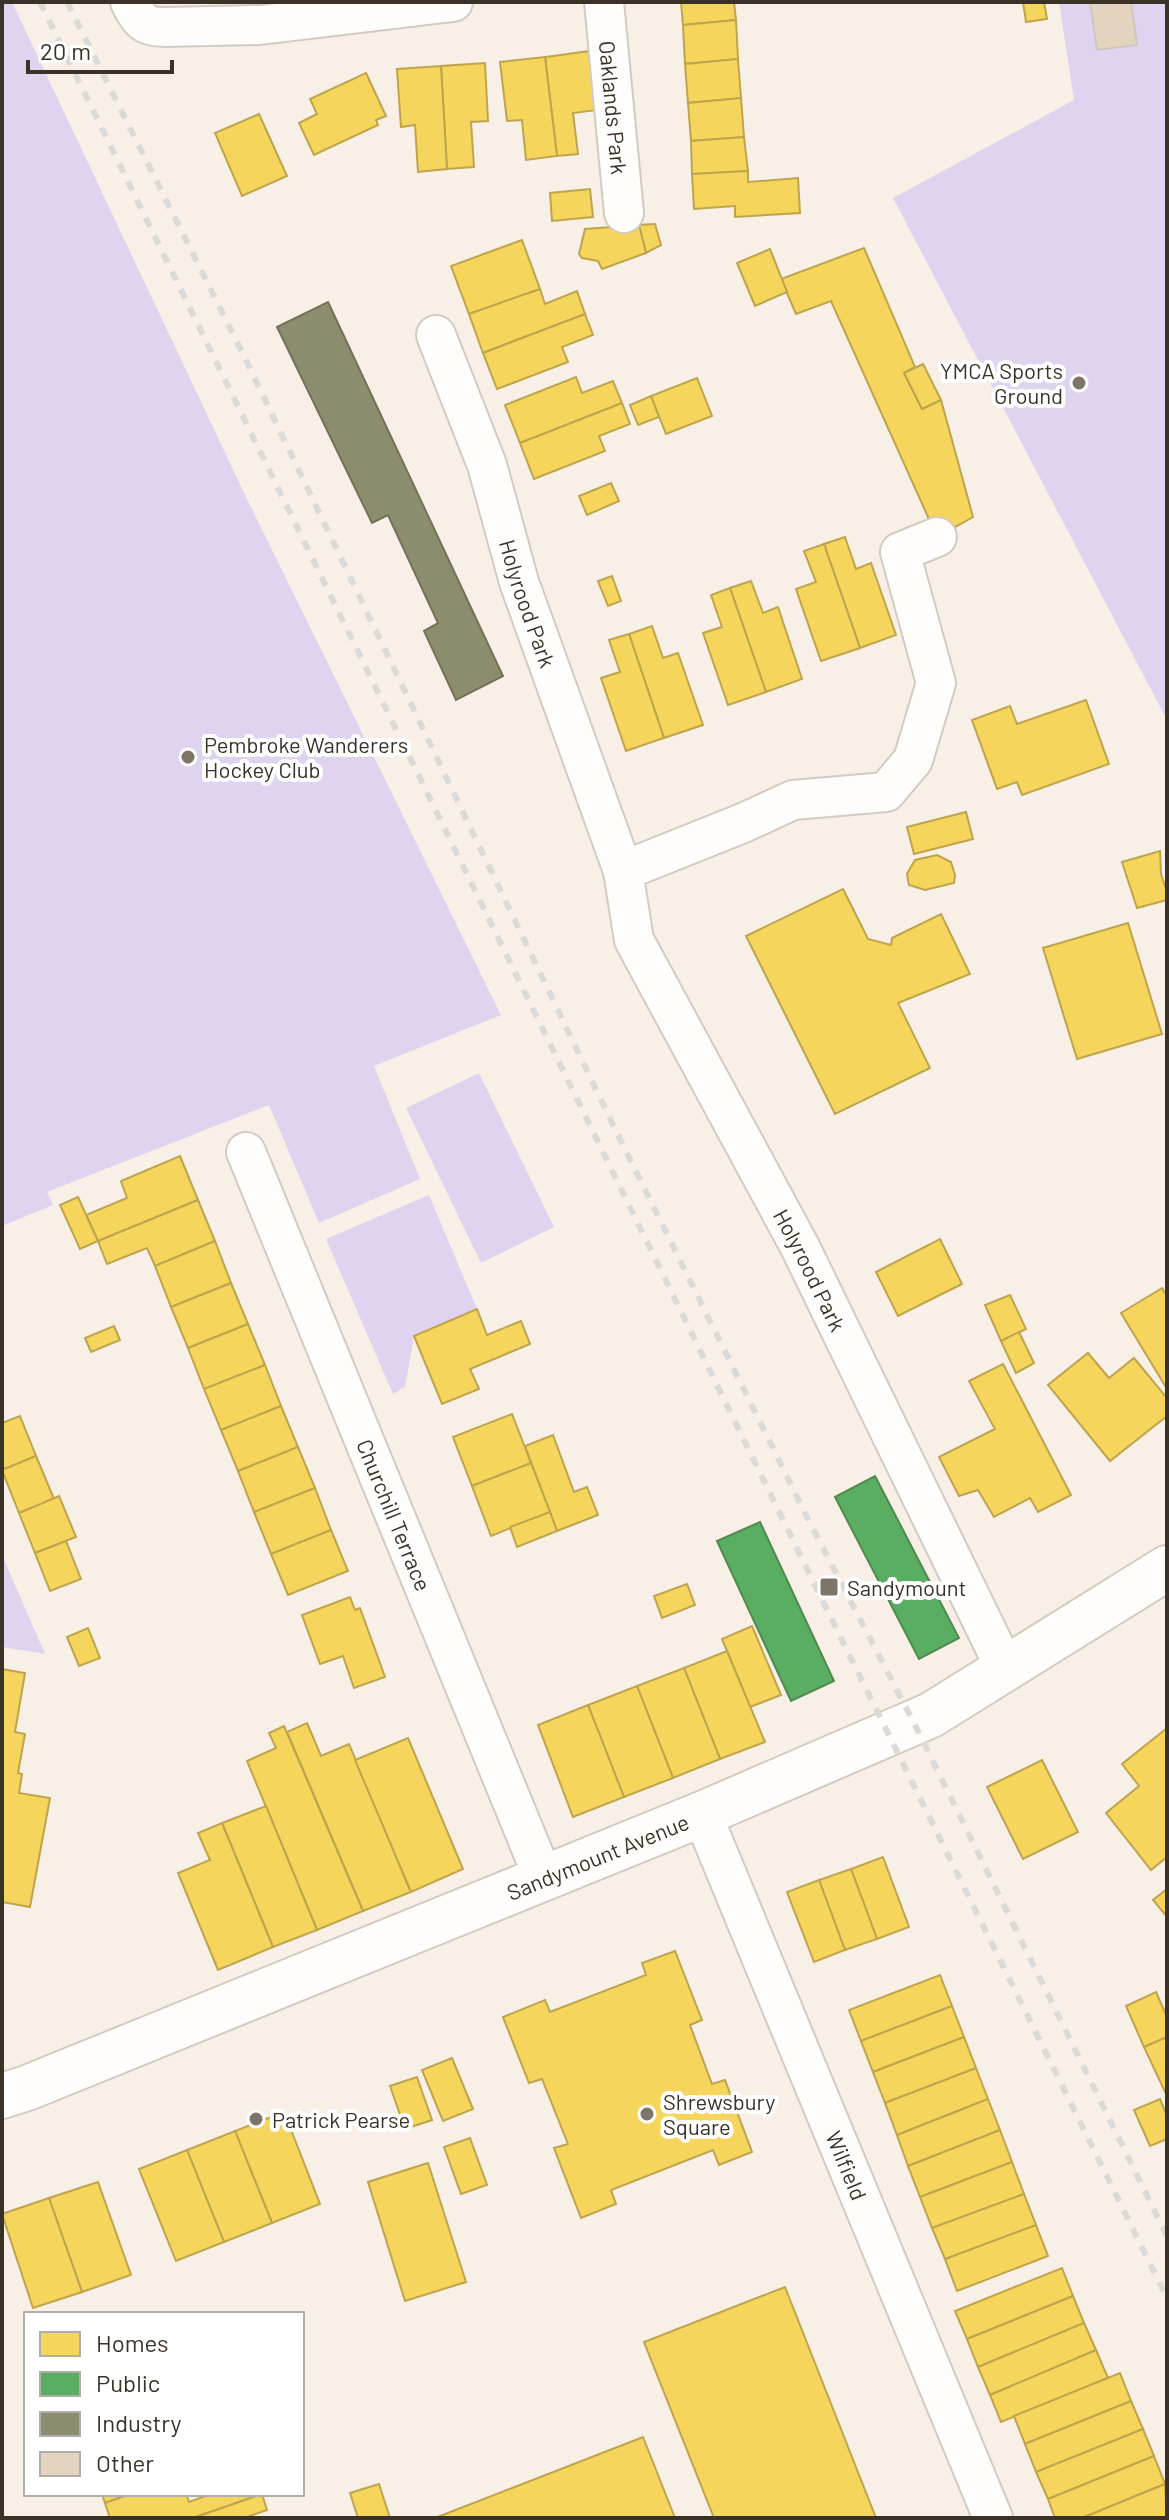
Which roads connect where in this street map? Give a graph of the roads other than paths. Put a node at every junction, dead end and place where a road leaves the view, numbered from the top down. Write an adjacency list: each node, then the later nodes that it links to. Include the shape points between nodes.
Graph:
1 (130, 2): 2 (street, via 150,27 260,25)
2 (453, 2)
3 (604, 2): 4 (street, Oaklands Park)
4 (624, 213)
5 (436, 335): 7 (street, Holyrood Park, via 487,465 519,582)
6 (937, 537): 7 (street, via 900,552 936,683 913,760 886,792 793,800)
7 (623, 871): 10 (street, Holyrood Park, via 634,940 800,1247)
8 (246, 1152): 12 (street, Churchill Terrace)
9 (1167, 1568): 10 (street, Sandymount Avenue)
10 (1005, 1668): 11 (street, Sandymount Avenue, via 931,1715)
11 (702, 1814): 12 (street, Sandymount Avenue); 14 (street, Wilfield)
12 (543, 1877): 13 (street, Sandymount Avenue)
13 (2, 2096)
14 (993, 2518)

